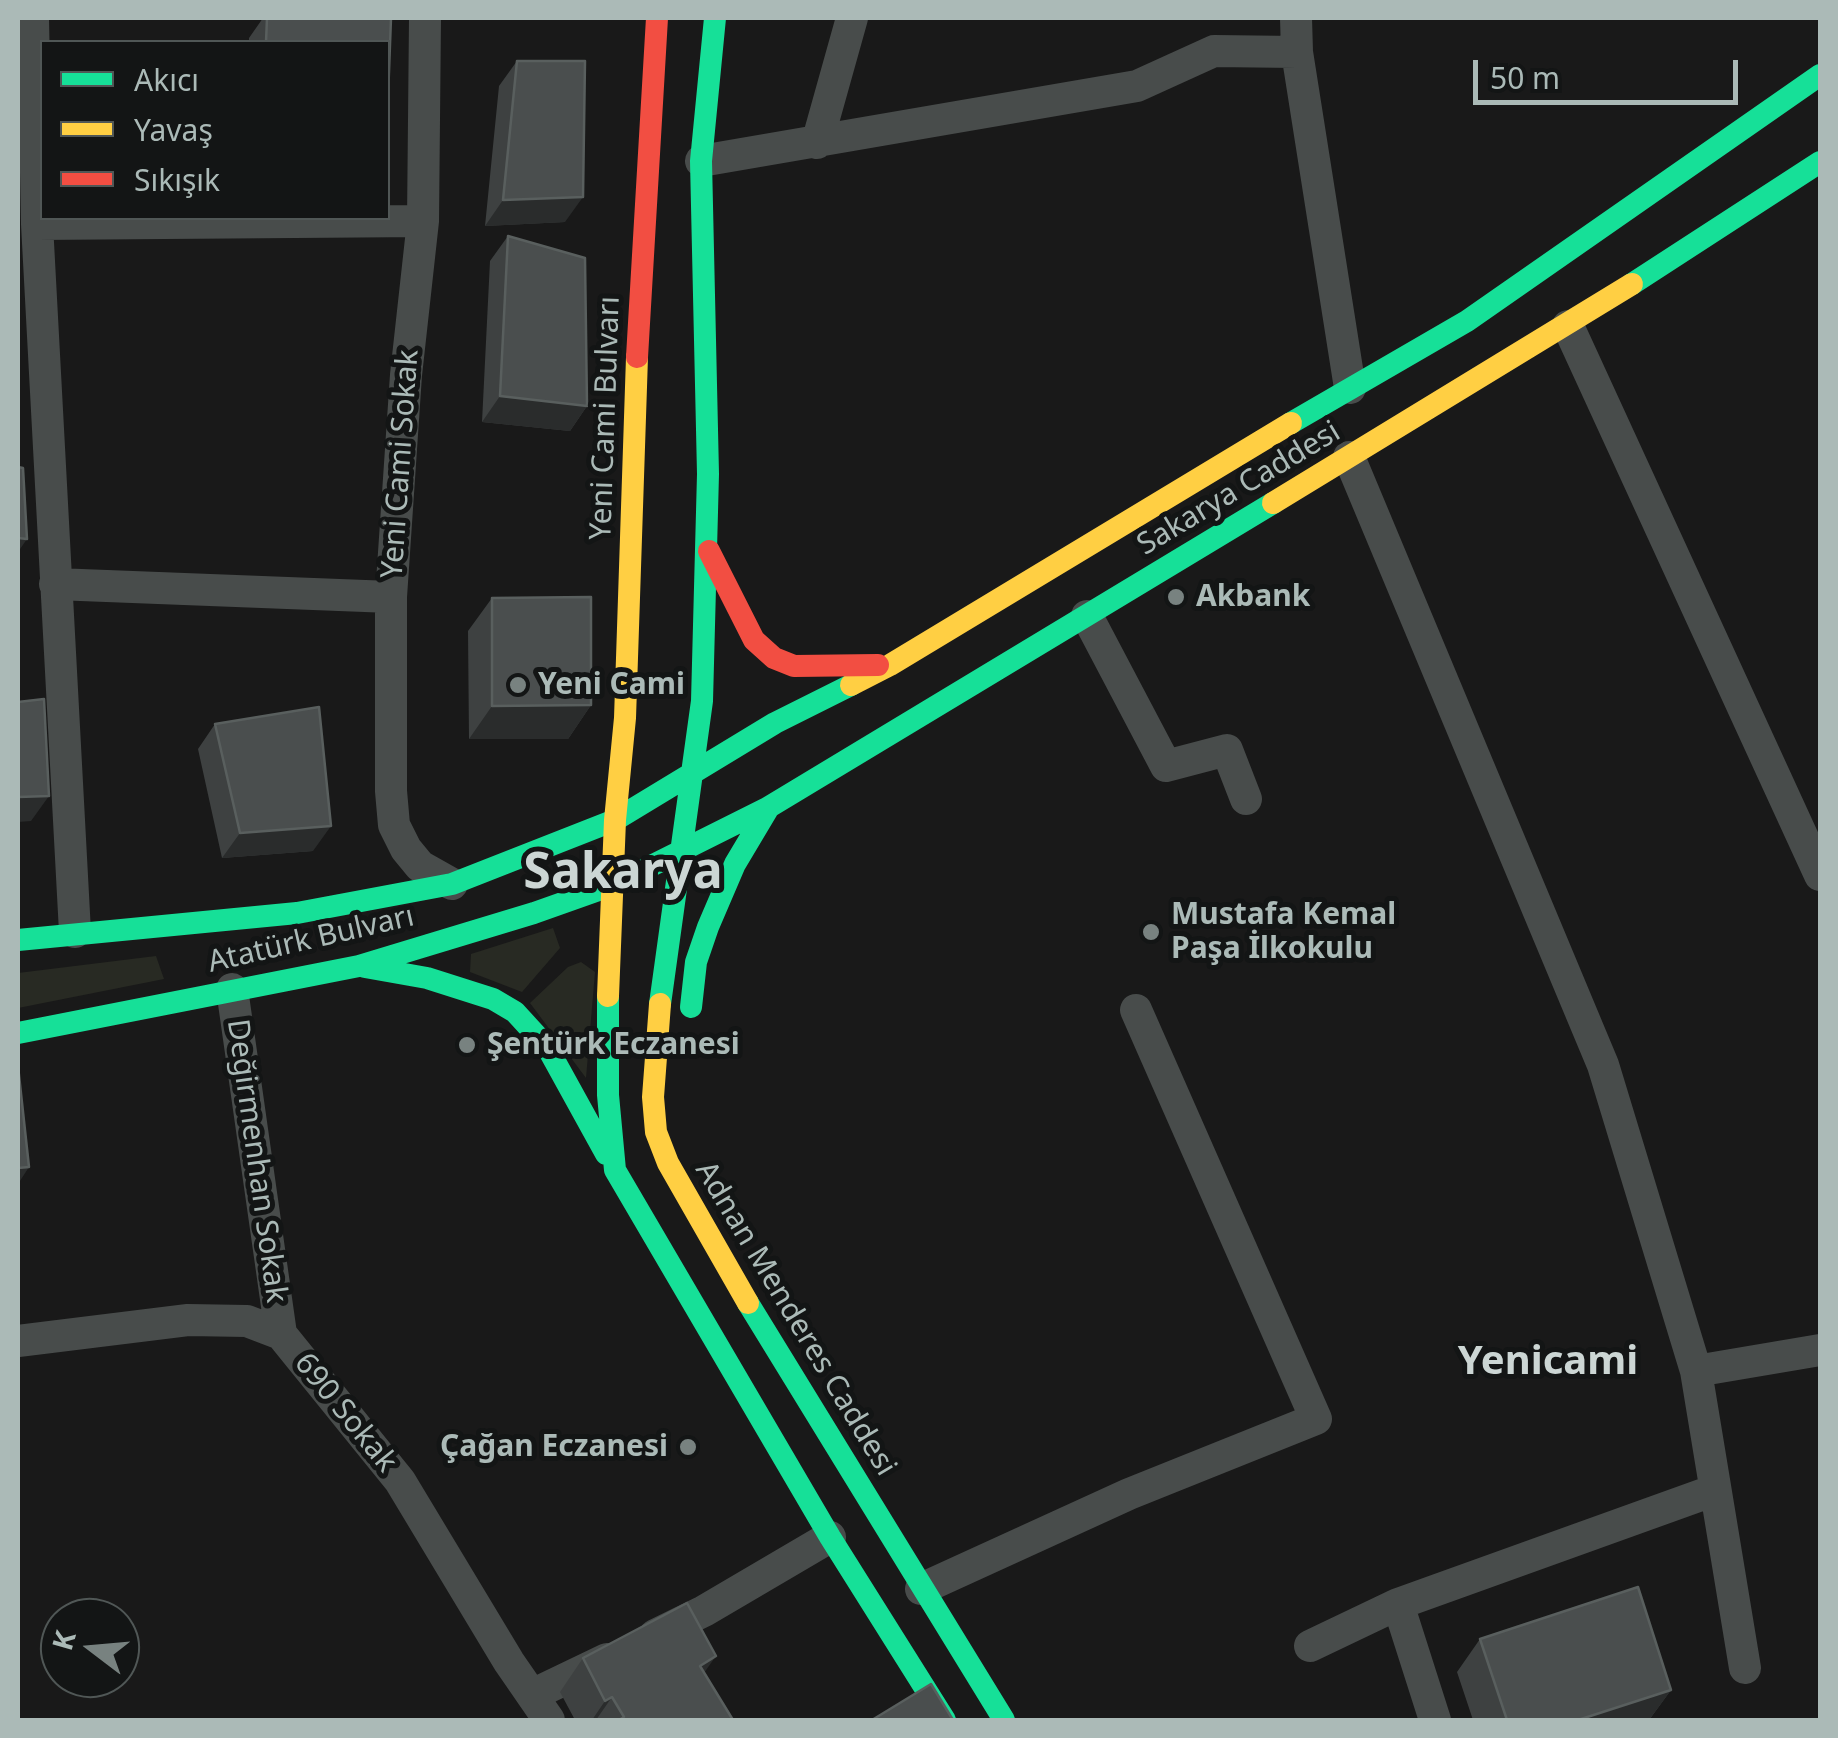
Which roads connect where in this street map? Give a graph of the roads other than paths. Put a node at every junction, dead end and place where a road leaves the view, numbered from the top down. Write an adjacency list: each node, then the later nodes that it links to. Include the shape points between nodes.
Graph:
1 (33, 18): 13 (street)
2 (426, 18): 12 (street, Yeni Cami Sokak)
3 (657, 18): 22 (main road, Yeni Cami Bulvarı)
4 (715, 18): 10 (main road)
5 (852, 18): 9 (street)
6 (1296, 18): 7 (street)
7 (1296, 52): 9 (street, via 1214,51 1137,86); 15 (street)
8 (1820, 74): 15 (main road, Sakarya Caddesi, via 1467,321)
9 (818, 143): 10 (street)
10 (701, 161): 17 (main road)
11 (1820, 162): 14 (main road, Sakarya Caddesi)
12 (423, 222): 13 (street); 19 (street, Yeni Cami Sokak)
13 (36, 224): 18 (street)
14 (1568, 326): 16 (main road, Sakarya Caddesi); 29 (street)
15 (1350, 388): 21 (main road, Sakarya Caddesi)
16 (1350, 457): 20 (main road, Sakarya Caddesi); 45 (street, via 1604,1065)
17 (707, 549): 21 (main road, via 754,640 774,658 794,666); 23 (main road, via 702,701)
18 (55, 584): 19 (street); 32 (street)
19 (391, 597): 30 (street, Yeni Cami Sokak, via 394,825 420,866)
20 (1087, 616): 24 (street, via 1166,766 1227,750); 25 (main road, Sakarya Caddesi)
21 (890, 665): 23 (main road, Sakarya Caddesi, via 775,722)
22 (623, 743): 26 (main road, Yeni Cami Bulvarı); 27 (main road, via 594,807)
23 (692, 774): 26 (main road, Sakarya Caddesi); 28 (main road, Adnan Menderes Caddesi)
24 (1246, 800)
25 (769, 808): 28 (main road, Sakarya Caddesi); 37 (main road, via 708,927 696,962)
26 (615, 820): 27 (main road, Atatürk Bulvarı); 31 (main road, Yeni Cami Bulvarı)
27 (559, 843): 30 (main road, Atatürk Bulvarı)
28 (680, 853): 31 (main road, Atatürk Bulvarı); 41 (main road, Adnan Menderes Caddesi, via 653,1098 668,1163)
29 (1820, 875)
30 (452, 884): 32 (main road, Atatürk Bulvarı, via 298,913)
31 (613, 884): 34 (main road, Atatürk Bulvarı); 40 (main road, via 608,1095)
32 (75, 932): 33 (main road, Atatürk Bulvarı)
33 (18, 940)
34 (359, 966): 35 (main road, Atatürk Bulvarı); 40 (main road, via 427,978 515,1012 547,1047)
35 (232, 989): 38 (main road, Atatürk Bulvarı); 42 (street, Değirmenhan Sokak)
36 (1136, 1010): 48 (street, via 1316,1419 1129,1494)
37 (690, 1028)
38 (18, 1034)
39 (690, 1160): 41 (main road)
40 (615, 1170): 47 (main road)
41 (708, 1236): 48 (main road, Adnan Menderes Caddesi)
42 (281, 1334): 43 (street, 690 Sokak, via 247,1321 188,1320); 52 (street, 690 Sokak, via 400,1481)
43 (18, 1341)
44 (1820, 1350): 45 (street)
45 (1696, 1372): 46 (street)
46 (1715, 1490): 49 (street); 51 (street)
47 (830, 1538): 52 (street); 53 (main road)
48 (922, 1589): 54 (main road, Adnan Menderes Caddesi)
49 (1398, 1604): 50 (street); 55 (street)
50 (1310, 1646)
51 (1744, 1668)
52 (540, 1708)
53 (945, 1720)
54 (1004, 1720)
55 (1435, 1720)

